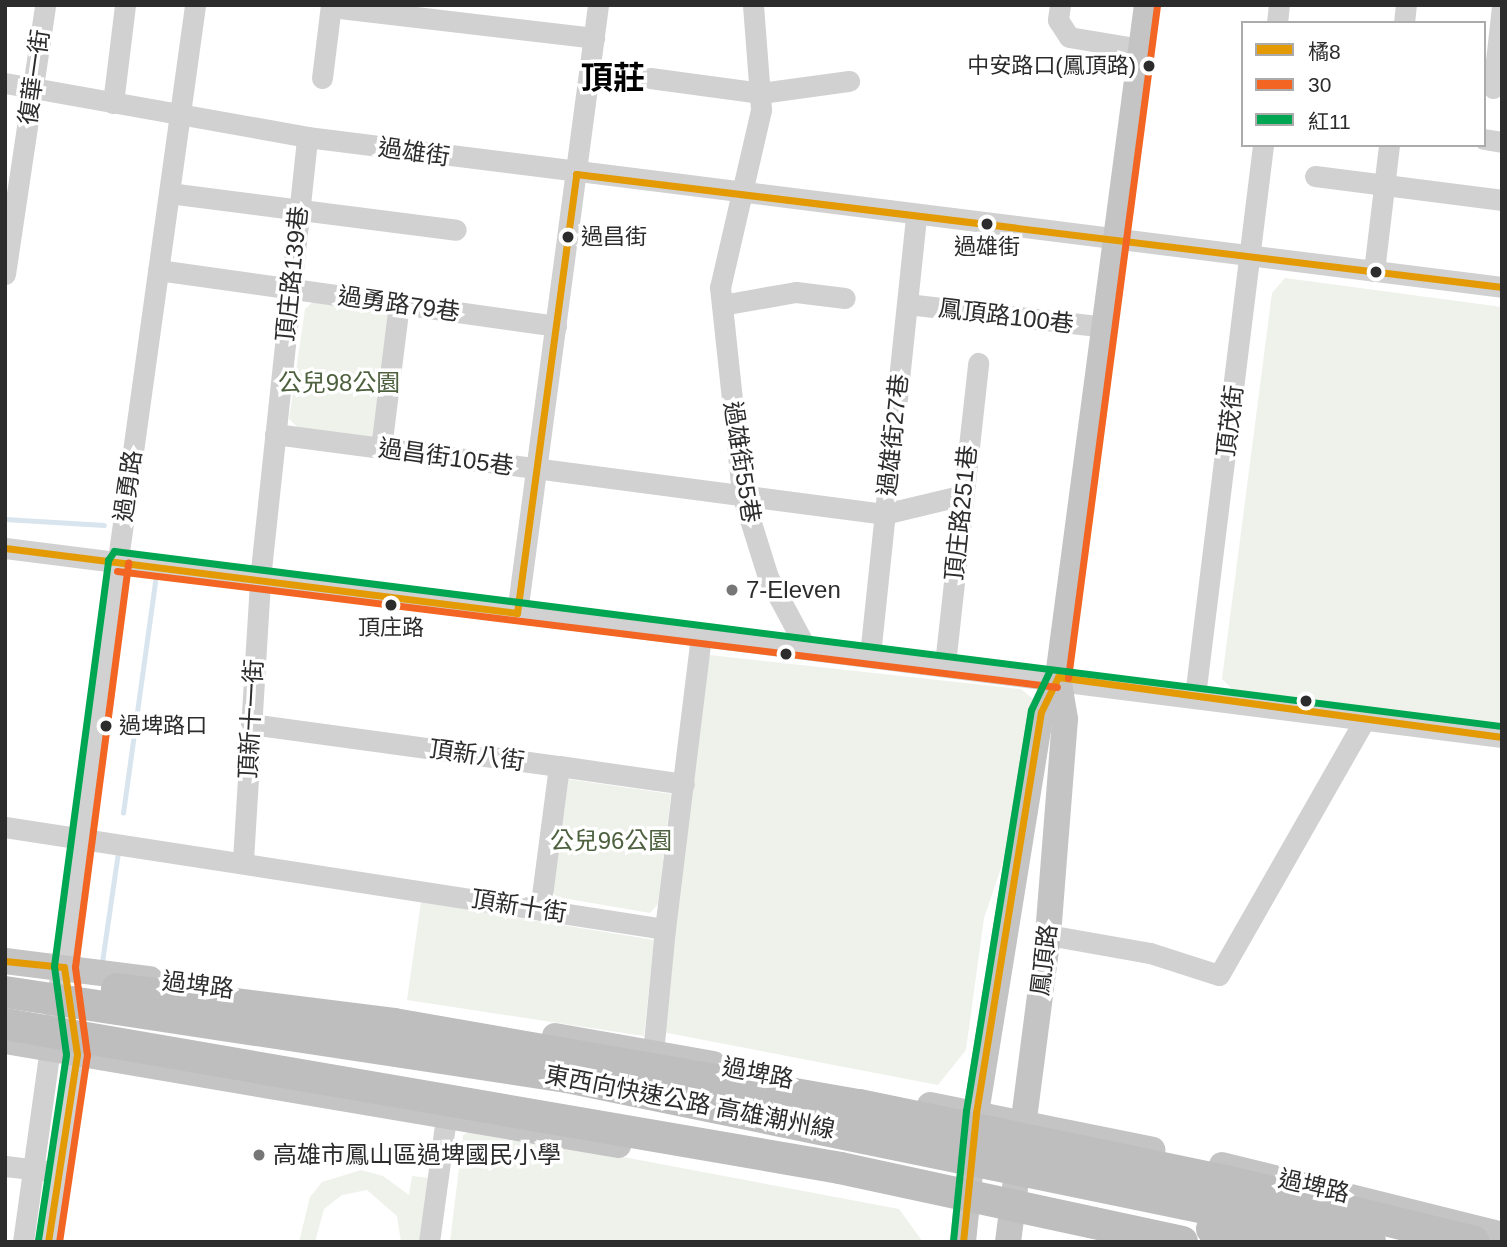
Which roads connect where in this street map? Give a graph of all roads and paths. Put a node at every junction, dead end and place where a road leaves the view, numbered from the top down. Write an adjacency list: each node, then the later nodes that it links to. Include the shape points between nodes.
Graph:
1 (45, 5): 17 (street, 復華一街)
2 (125, 5): 20 (street)
3 (195, 5): 21 (street, 過勇路)
4 (598, 5): 11 (street)
5 (753, 5): 19 (street, 過雄街55巷)
6 (1060, 5): 12 (street, via 1058,20 1069,37)
7 (1147, 5): 12 (main road, 鳳頂路)
8 (331, 6): 10 (street); 13 (street)
9 (1502, 6): 18 (street)
10 (474, 15): 11 (street)
11 (594, 38): 25 (street)
12 (1141, 50): 34 (main road, 鳳頂路)
13 (322, 78)
14 (650, 78): 19 (street)
15 (849, 81): 19 (street)
16 (5, 83): 17 (street, 過雄街)
17 (33, 87): 20 (street, 過雄街); 38 (street, 復華一街)
18 (1493, 88)
19 (761, 93): 29 (street, 過雄街55巷)
20 (113, 103): 21 (street, 過雄街)
21 (180, 116): 22 (street, 過雄街); 28 (street, 過勇路)
22 (307, 137): 25 (street, 過雄街); 31 (street, 頂庄路139巷)
23 (1263, 147): 35 (street, 頂茂街)
24 (1389, 147): 27 (street)
25 (576, 174): 29 (street, 過雄街); 45 (street)
26 (1315, 176): 27 (street)
27 (1385, 185): 30 (street); 37 (street)
28 (169, 192): 31 (street); 36 (street, 過勇路)
29 (744, 194): 32 (street, 過雄街); 44 (street, 過雄街55巷, via 722,260)
30 (1502, 200)
31 (299, 209): 33 (street); 40 (street, 頂庄路139巷)
32 (916, 215): 34 (street, 過雄街); 43 (street, 過雄街27巷)
33 (457, 230)
34 (1118, 239): 35 (street, 過雄街); 46 (main road, 鳳頂路)
35 (1251, 255): 37 (street, 過雄街); 63 (street, 頂茂街)
36 (158, 270): 40 (street, 過勇路79巷); 55 (street, 過勇路)
37 (1374, 271): 39 (street, 過雄街)
38 (5, 274)
39 (1502, 287)
40 (291, 289): 42 (street, 過勇路79巷); 48 (street, 頂庄路139巷)
41 (845, 298): 44 (street, via 796,292)
42 (399, 304): 45 (street, 過勇路79巷); 49 (street)
43 (907, 304): 46 (street, 鳳頂路100巷); 53 (street, 過雄街27巷)
44 (722, 305): 51 (street, 過雄街55巷)
45 (556, 326): 50 (street)
46 (1105, 327): 62 (main road, 鳳頂路)
47 (978, 363): 52 (street, 頂庄路251巷)
48 (275, 434): 49 (street, 過昌街105巷); 56 (street, 頂庄路139巷)
49 (381, 448): 50 (street, 過昌街105巷)
50 (537, 469): 51 (street, 過昌街105巷); 57 (street)
51 (743, 494): 53 (street, 過昌街105巷); 59 (street, 過雄街55巷, via 768,577)
52 (963, 495): 53 (street); 61 (street, 頂庄路251巷)
53 (884, 514): 60 (street, 過雄街27巷)
54 (5, 548): 55 (street)
55 (118, 561): 56 (street); 70 (street, 過勇路)
56 (260, 579): 57 (street); 65 (street, 頂新十一街)
57 (517, 613): 58 (street)
58 (701, 636): 59 (street); 68 (street)
59 (806, 648): 60 (street)
60 (870, 655): 61 (street)
61 (945, 664): 62 (street)
62 (1058, 677): 63 (street); 74 (main road, 鳳頂路, via 1065,719); 85 (main road, 鳳頂路, via 1041,712)
63 (1195, 696): 64 (street)
64 (1365, 719): 66 (street); 74 (street, via 1219,975 1150,953)
65 (251, 724): 67 (street, 頂新八街); 71 (street, 頂新十一街)
66 (1502, 737)
67 (559, 766): 68 (street); 72 (street, 頂新八街)
68 (684, 784): 73 (street)
69 (5, 827): 70 (street, 頂新十街)
70 (80, 837): 71 (street, 頂新十街); 76 (street, 過勇路)
71 (243, 860): 72 (street, 頂新十街)
72 (540, 910): 73 (street, 頂新十街)
73 (665, 929): 83 (street)
74 (1048, 935): 86 (main road, 鳳頂路)
75 (5, 961): 76 (main road, 過埤路)
76 (64, 967): 82 (street, 過勇路); 83 (main road, 過埤路)
77 (5, 976): 85 (highway, bridge, via 394,1024 859,1105)
78 (5, 992): 101 (highway, 東西向快速公路 高雄潮州線, bridge, via 567,1077)
79 (5, 1013): 100 (highway, 東西向快速公路 高雄潮州線, bridge, via 564,1099)
80 (5, 1024): 90 (highway, bridge, via 840,1168)
81 (5, 1041): 82 (main road)
82 (64, 1051): 84 (main road); 88 (street, 過勇路); 89 (street, 過勇路)
83 (653, 1053): 85 (main road, 過埤路)
84 (446, 1118): 90 (main road); 95 (street)
85 (975, 1120): 86 (highway); 90 (main road, 鳳頂路)
86 (1023, 1130): 91 (main road, 鳳頂路); 93 (main road, 過埤路, via 1327,1187); 102 (highway)
87 (5, 1166): 88 (street)
88 (34, 1169): 89 (street); 92 (street, 過勇路)
89 (60, 1173): 94 (street, 過勇路)
90 (967, 1198): 91 (highway); 96 (main road, 鳳頂路)
91 (1012, 1208): 97 (main road, 鳳頂路); 98 (main road); 99 (highway)
92 (18, 1229)
93 (1502, 1235)
94 (48, 1242)
95 (429, 1242)
96 (963, 1242)
97 (1008, 1242)
98 (1132, 1242)
99 (1182, 1242)
100 (1270, 1242)
101 (1370, 1242)
102 (1474, 1242)

